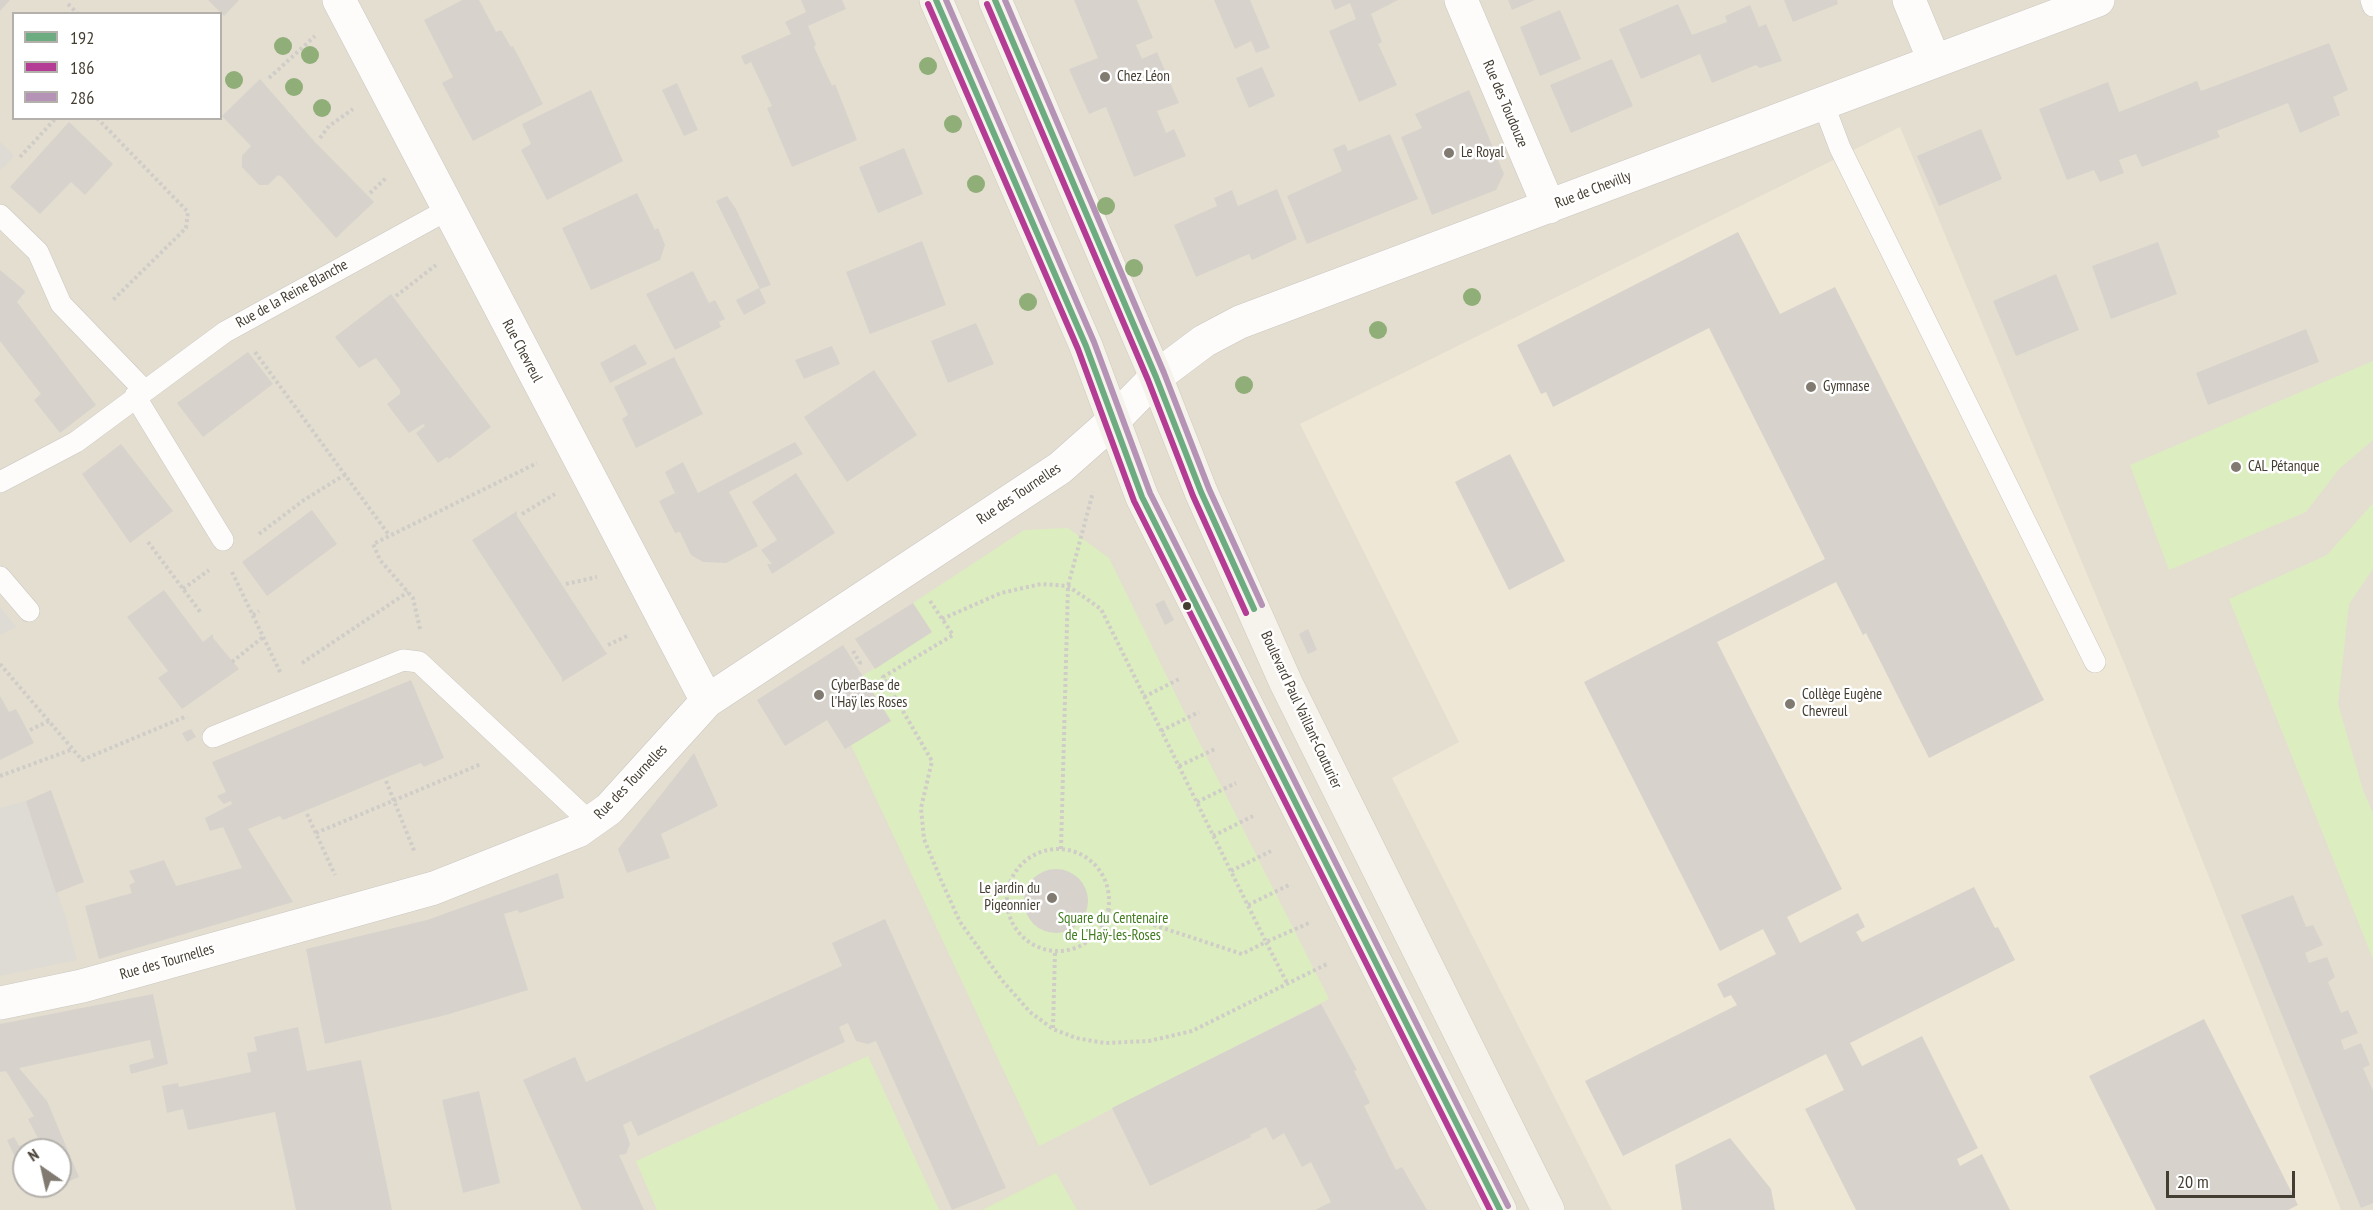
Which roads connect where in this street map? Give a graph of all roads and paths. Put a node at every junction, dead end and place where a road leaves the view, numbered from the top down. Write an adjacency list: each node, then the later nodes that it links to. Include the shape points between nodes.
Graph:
1 (339, 0): 23 (street, Rue Chevreul)
2 (936, 0): 31 (main road, via 1086,346)
3 (995, 0): 29 (main road, Boulevard Paul Vaillant-Couturier)
4 (1461, 0): 22 (street, Rue des Toudouze)
5 (1909, 0): 12 (street)
6 (2098, 0): 12 (street, Rue de Chevilly)
7 (2371, 0): 9 (lane)
8 (68, 4): 10 (path)
9 (2373, 6)
10 (76, 12)
11 (322, 29): 13 (path)
12 (1934, 60): 14 (street, Rue de Chevilly)
13 (269, 78)
14 (1822, 102): 22 (street, Rue de Chevilly); 59 (lane, via 1840,148)
15 (360, 104): 18 (path, via 329,126)
16 (54, 120): 19 (path)
17 (99, 120): 27 (path, via 188,212 186,228)
18 (320, 138)
19 (20, 156)
20 (395, 171): 21 (path)
21 (370, 193)
22 (1549, 207): 29 (street, Rue de Chevilly, via 1240,322 1204,341)
23 (447, 210): 30 (lane, Rue de la Reine Blanche, via 225,332); 65 (street, Rue Chevreul)
24 (0, 215): 30 (lane, via 38,252 61,304)
25 (441, 261): 26 (path)
26 (396, 296)
27 (112, 300)
28 (251, 346): 33 (path)
29 (1156, 377): 31 (street, Rue de Chevilly); 102 (main road, Boulevard Paul Vaillant-Couturier, via 1201,492 1286,683)
30 (140, 393): 34 (lane, Rue de la Reine Blanche, via 76,442); 41 (lane)
31 (1112, 422): 65 (street, Rue des Tournelles, via 1060,468); 101 (main road, via 1142,496)
32 (543, 460): 39 (path)
33 (346, 474): 38 (path); 39 (path)
34 (0, 482)
35 (560, 491): 37 (path)
36 (1089, 508): 45 (path)
37 (522, 514)
38 (259, 534)
39 (389, 535): 47 (path, via 372,544 380,560)
40 (148, 542): 46 (path)
41 (224, 550): 46 (path); 52 (path)
42 (602, 576): 44 (path)
43 (0, 577): 49 (lane)
44 (566, 584)
45 (1068, 585): 53 (path, via 1041,584 1000,593); 64 (path, via 1101,609); 86 (path)
46 (183, 589): 51 (path)
47 (408, 592): 57 (path, via 413,598 420,631); 61 (path)
48 (930, 600): 53 (path)
49 (29, 611)
50 (259, 611): 52 (path)
51 (201, 613)
52 (253, 615): 55 (path)
53 (942, 619): 100 (path, via 953,635 883,676 932,761 921,808 924,839 960,922 1001,979 1030,1012)
54 (632, 634): 56 (path)
55 (263, 638): 58 (path); 61 (path)
56 (608, 645)
57 (403, 660): 71 (lane); 72 (lane, via 419,662)
58 (232, 662)
59 (2095, 662)
60 (0, 664): 68 (path)
61 (282, 676): 63 (path)
62 (1181, 678): 64 (path)
63 (272, 680)
64 (1144, 697): 70 (path)
65 (707, 701): 83 (street, Rue des Tournelles, via 609,809)
66 (198, 711): 74 (path, via 82,760)
67 (1199, 712): 70 (path)
68 (49, 721): 69 (path); 74 (path)
69 (30, 730)
70 (1161, 731): 75 (path)
71 (213, 738)
72 (510, 747): 79 (path, via 492,759); 83 (lane)
73 (1217, 748): 75 (path)
74 (73, 749): 76 (path)
75 (1179, 766): 80 (path)
76 (0, 776)
77 (386, 781): 79 (path)
78 (1236, 783): 80 (path)
79 (394, 800): 84 (path); 88 (path)
80 (1197, 802): 85 (path)
81 (307, 814): 84 (path)
82 (1253, 816): 85 (path)
83 (591, 823): 99 (street, Rue des Tournelles, via 434,888 82,986)
84 (316, 833): 90 (path)
85 (1213, 836): 89 (path)
86 (1061, 849): 93 (path, via 1078,853 1103,876); 96 (path, via 1045,850 1018,867 1006,897 1011,921 1025,941)
87 (1271, 851): 89 (path)
88 (416, 857)
89 (1231, 871): 92 (path)
90 (339, 884)
91 (1289, 885): 92 (path)
92 (1248, 905): 95 (path)
93 (1108, 910): 95 (path, via 1242,954); 96 (path, via 1095,936 1070,950)
94 (1309, 923): 95 (path)
95 (1266, 942): 98 (path)
96 (1055, 952): 100 (path)
97 (1329, 963): 98 (path)
98 (1287, 983): 100 (path, via 1192,1031 1149,1041 1105,1044)
99 (0, 1004)
100 (1053, 1029)
101 (1500, 1210)
102 (1548, 1210)

